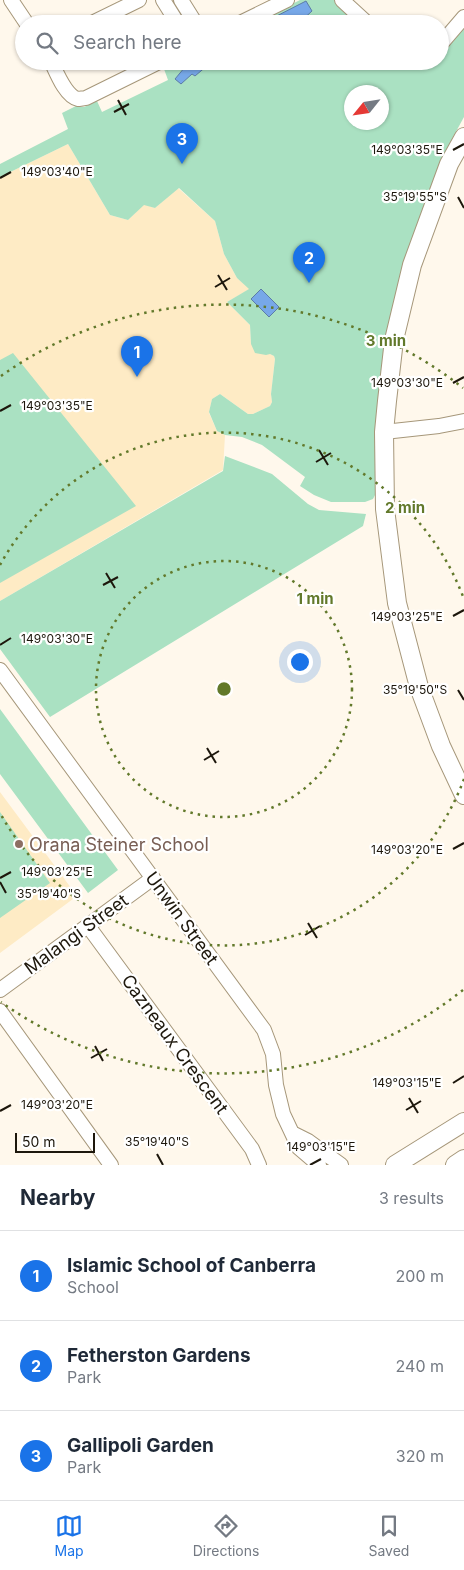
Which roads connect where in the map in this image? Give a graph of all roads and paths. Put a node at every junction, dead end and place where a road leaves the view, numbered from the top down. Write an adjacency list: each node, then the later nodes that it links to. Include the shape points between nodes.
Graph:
1 (11, 0): 7 (street)
2 (139, 0): 8 (street)
3 (163, 0): 9 (street)
4 (181, 0): 10 (street)
5 (287, 0): 11 (street)
6 (342, 0): 12 (street)
7 (21, 15)
8 (108, 15)
9 (172, 15)
10 (190, 15)
11 (256, 15)
12 (358, 15)
13 (464, 17): 14 (street)
14 (449, 34)
15 (56, 70): 16 (street, via 66,91 78,99)
16 (143, 70)
17 (464, 136): 19 (main road, via 448,164 412,265 394,340)
18 (464, 421): 19 (street)
19 (384, 432): 21 (main road, via 386,509 397,602 419,687)
20 (0, 670): 22 (street, Unwin Street)
21 (464, 795)
22 (153, 878): 23 (street, Malangi Street); 27 (street, Unwin Street, via 264,1030 273,1054 283,1114)
23 (88, 926): 24 (street, Malangi Street); 31 (street, Cazneaux Crescent, via 252,1149)
24 (0, 990)
25 (0, 1011): 30 (street)
26 (464, 1122): 33 (main road)
27 (294, 1134): 29 (street, Unwin Street, via 299,1148); 32 (street)
28 (464, 1159): 34 (main road)
29 (315, 1164)
30 (111, 1165)
31 (259, 1165)
32 (341, 1165)
33 (395, 1165)
34 (455, 1165)

